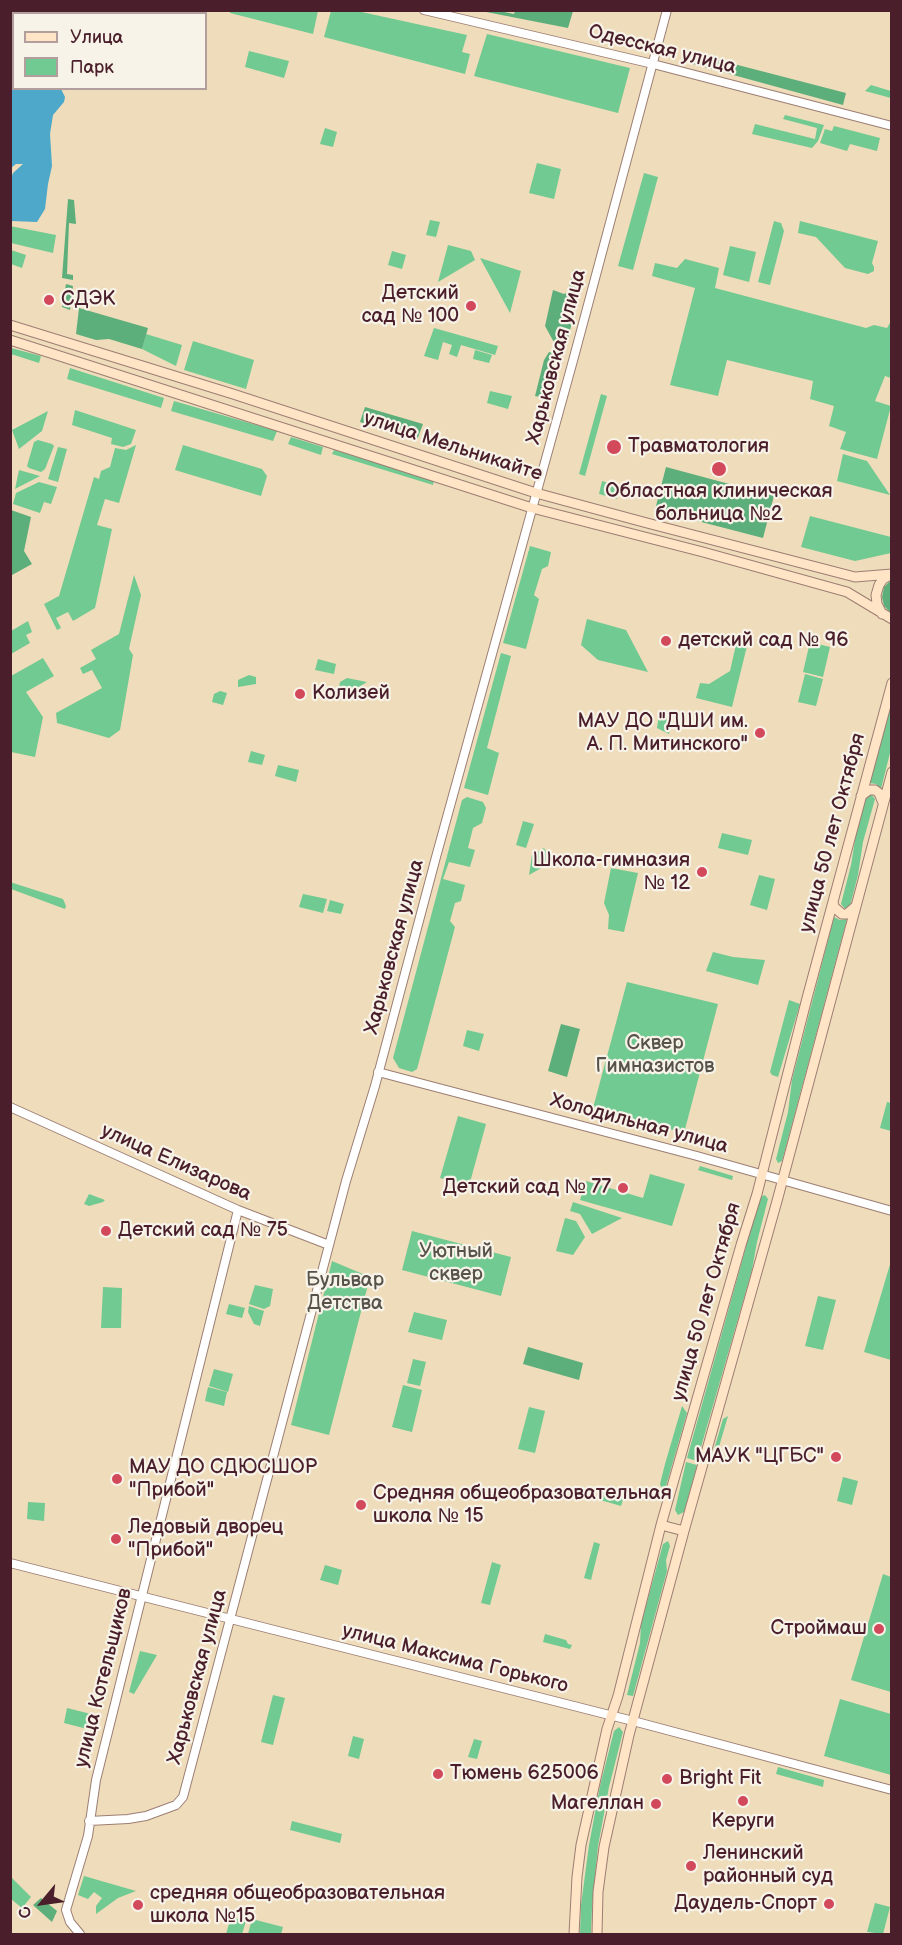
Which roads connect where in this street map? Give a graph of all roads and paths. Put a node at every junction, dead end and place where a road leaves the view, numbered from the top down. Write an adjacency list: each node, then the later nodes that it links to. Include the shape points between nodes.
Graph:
1 (424, 10): 3 (street, Одесская улица)
2 (667, 10): 3 (street, Харьковская улица)
3 (653, 64): 4 (street, Одесская улица); 7 (street, Харьковская улица)
4 (891, 126)
5 (10, 325): 7 (main road, улица Мельникайте)
6 (10, 340): 8 (main road, улица Мельникайте)
7 (536, 493): 8 (street, Харьковская улица); 9 (main road, улица Мельникайте)
8 (532, 508): 10 (main road, улица Мельникайте); 20 (street, Харьковская улица)
9 (621, 516): 10 (main road); 11 (main road, улица Мельникайте, via 855,576)
10 (617, 530): 12 (main road, улица Мельникайте, via 847,592)
11 (891, 574): 12 (main road, via 883,579 876,595)
12 (882, 614): 13 (main road, улица Мельникайте)
13 (891, 620)
14 (891, 683): 16 (main road, улица 50 лет Октября)
15 (891, 772): 17 (main road, улица 50 лет Октября)
16 (861, 796): 17 (main road, via 875,790); 18 (main road, улица 50 лет Октября)
17 (883, 803): 19 (main road, улица 50 лет Октября)
18 (833, 902): 19 (main road, via 842,914); 22 (main road, улица 50 лет Октября)
19 (855, 907): 23 (main road, улица 50 лет Октября)
20 (378, 1072): 22 (street, Холодильная улица); 26 (street, Харьковская улица)
21 (10, 1107): 24 (street, улица Елизарова)
22 (762, 1175): 23 (street, Холодильная улица); 27 (main road, улица 50 лет Октября)
23 (782, 1181): 25 (street, Холодильная улица); 28 (main road, улица 50 лет Октября)
24 (238, 1210): 26 (street, улица Елизарова); 30 (street, улица Котельщиков)
25 (891, 1211)
26 (329, 1245): 31 (street, Харьковская улица)
27 (660, 1525): 28 (main road); 32 (main road, улица 50 лет Октября)
28 (684, 1531): 33 (main road, улица 50 лет Октября)
29 (10, 1563): 30 (street, улица Максима Горького)
30 (142, 1597): 31 (street, улица Максима Горького); 35 (street, улица Котельщиков)
31 (230, 1618): 32 (street, улица Максима Горького); 35 (street, Харьковская улица, via 183,1797 176,1805 146,1816)
32 (612, 1716): 33 (street, улица Максима Горького); 37 (main road, улица 50 лет Октября, via 581,1845)
33 (633, 1721): 34 (street, улица Максима Горького); 38 (main road, улица 50 лет Октября, via 604,1847)
34 (891, 1790)
35 (89, 1821): 36 (street, улица Котельщиков, via 66,1910)
36 (80, 1935)
37 (574, 1935)
38 (597, 1935)

